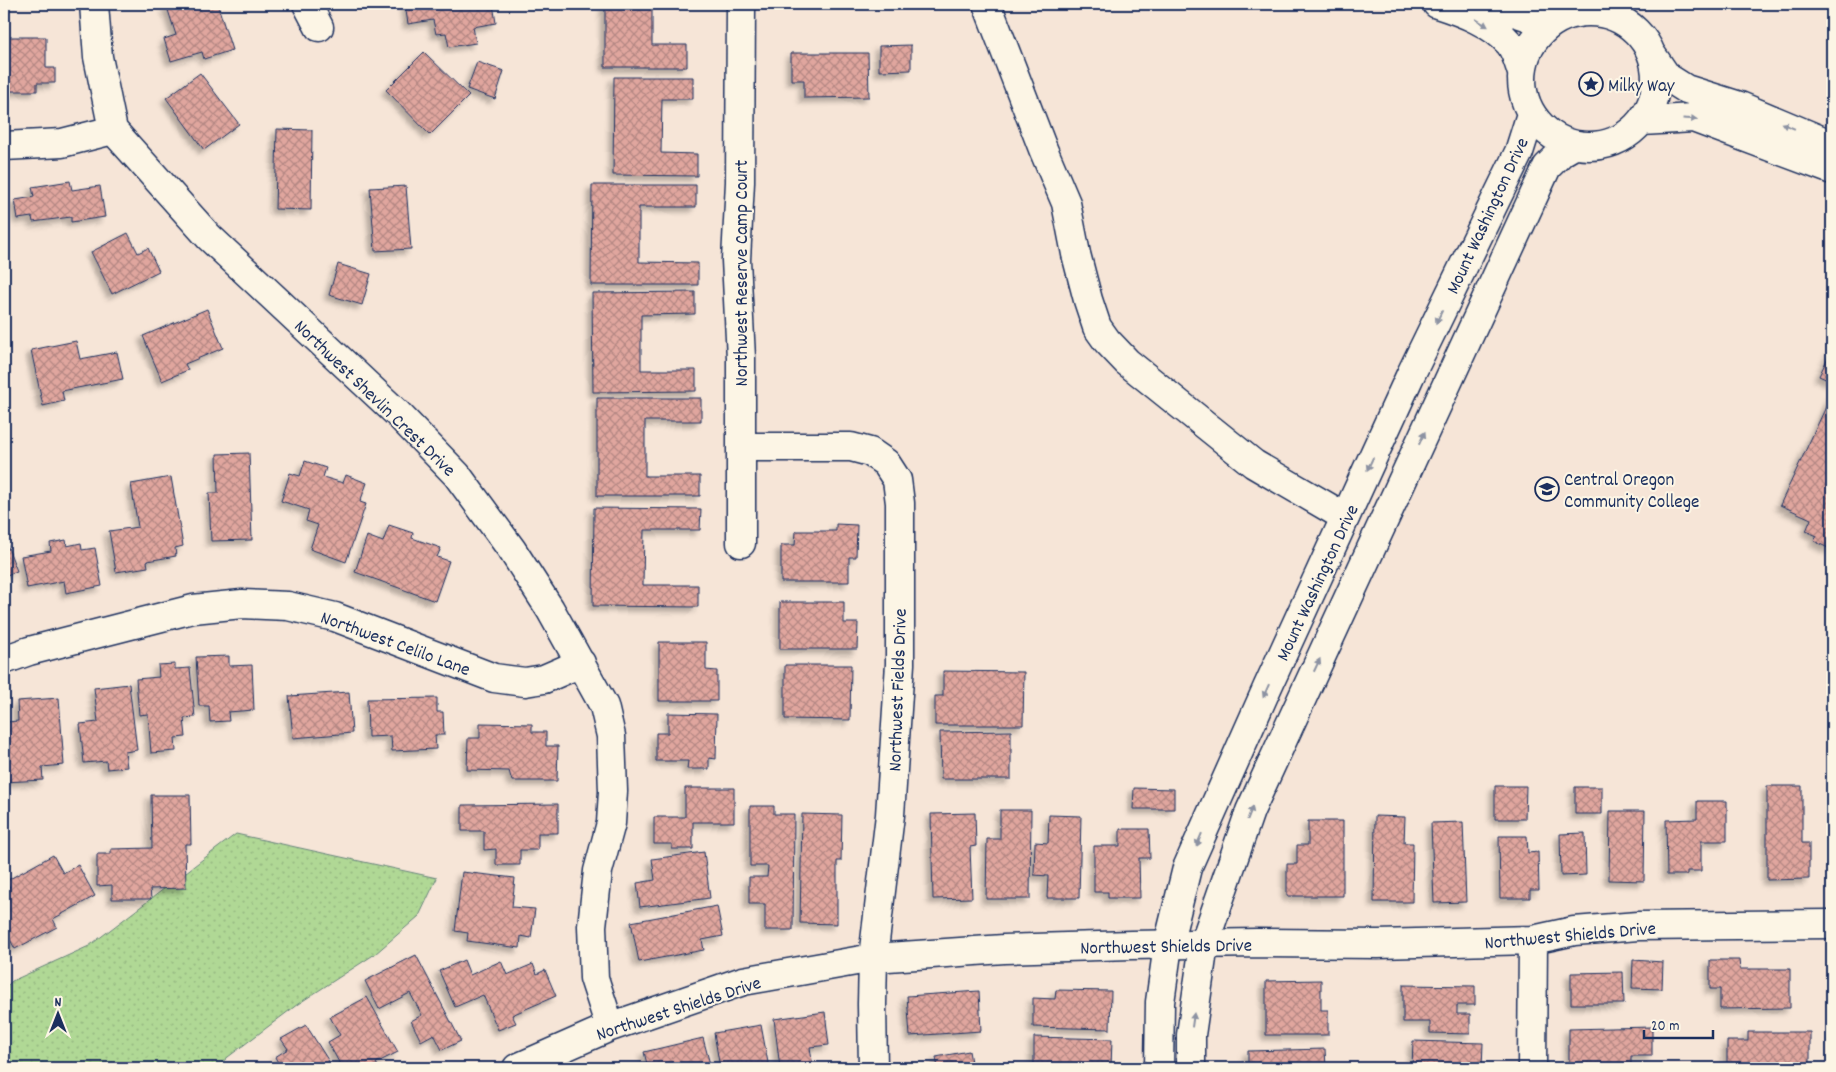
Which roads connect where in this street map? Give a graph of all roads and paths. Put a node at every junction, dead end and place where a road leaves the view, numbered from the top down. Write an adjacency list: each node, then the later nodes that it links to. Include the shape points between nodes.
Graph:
1 (94, 4): 12 (street, via 98,57)
2 (741, 4): 17 (street, Northwest Reserve Camp Court, via 736,260)
3 (987, 4): 18 (street, via 1066,203 1088,300 1097,326 1107,341 1128,362 1254,464)
4 (1438, 4): 9 (street, one-way to 9, via 1478,20 1501,35 1511,45)
5 (1500, 4): 6 (street, via 1538,20)
6 (1575, 11): 7 (street, via 1615,17); 9 (street, via 1546,27 1535,38 1526,55)
7 (1631, 15): 8 (street)
8 (1652, 55): 11 (street, via 1655,90); 15 (street, one-way to 8, via 1740,106 1686,89 1667,76)
9 (1522, 74): 10 (street, via 1523,94)
10 (1531, 114): 13 (street, via 1542,128); 18 (street, Mount Washington Drive, one-way to 18, via 1519,152)
11 (1642, 121): 13 (street, via 1611,143); 16 (street, one-way to 16, via 1693,118)
12 (113, 130): 14 (street, via 62,143); 21 (street, Northwest Shevlin Crest Drive, via 209,237 398,414 456,475 512,550)
13 (1574, 145): 24 (street, Mount Washington Drive, one-way to 13, via 1250,811 1543,175 1562,152)
14 (4, 146)
15 (1832, 146)
16 (1832, 170)
17 (740, 447): 19 (street, Northwest Reserve Camp Court); 26 (street, Northwest Fields Drive, via 851,447 870,452 886,463 897,480 900,503 900,664 890,815)
18 (1345, 517): 25 (street, Mount Washington Drive, one-way to 25, via 1187,868)
19 (740, 542)
20 (4, 660): 21 (street, Northwest Celilo Lane, via 193,609 242,604 288,606 335,617 494,678 524,682 544,679)
21 (581, 663): 27 (street, Northwest Shevlin Crest Drive, via 604,706 611,736 611,824 598,871 592,926 594,978)
22 (1832, 924): 23 (street, Northwest Shields Drive, via 1638,926 1574,931)
23 (1532, 940): 24 (street, Northwest Shields Drive); 32 (street)
24 (1204, 944): 25 (street, Northwest Shields Drive); 31 (street, Mount Washington Drive, one-way to 24, via 1191,1034)
25 (1168, 945): 26 (street, Northwest Shields Drive, via 1004,949); 30 (street, Mount Washington Drive, via 1160,1002)
26 (873, 958): 27 (street, Northwest Shields Drive, via 743,982); 29 (street, Northwest Fields Drive)
27 (610, 1026): 28 (street, Northwest Shields Drive)
28 (517, 1068)
29 (873, 1068)
30 (1159, 1068)
31 (1191, 1068)
32 (1532, 1068)

